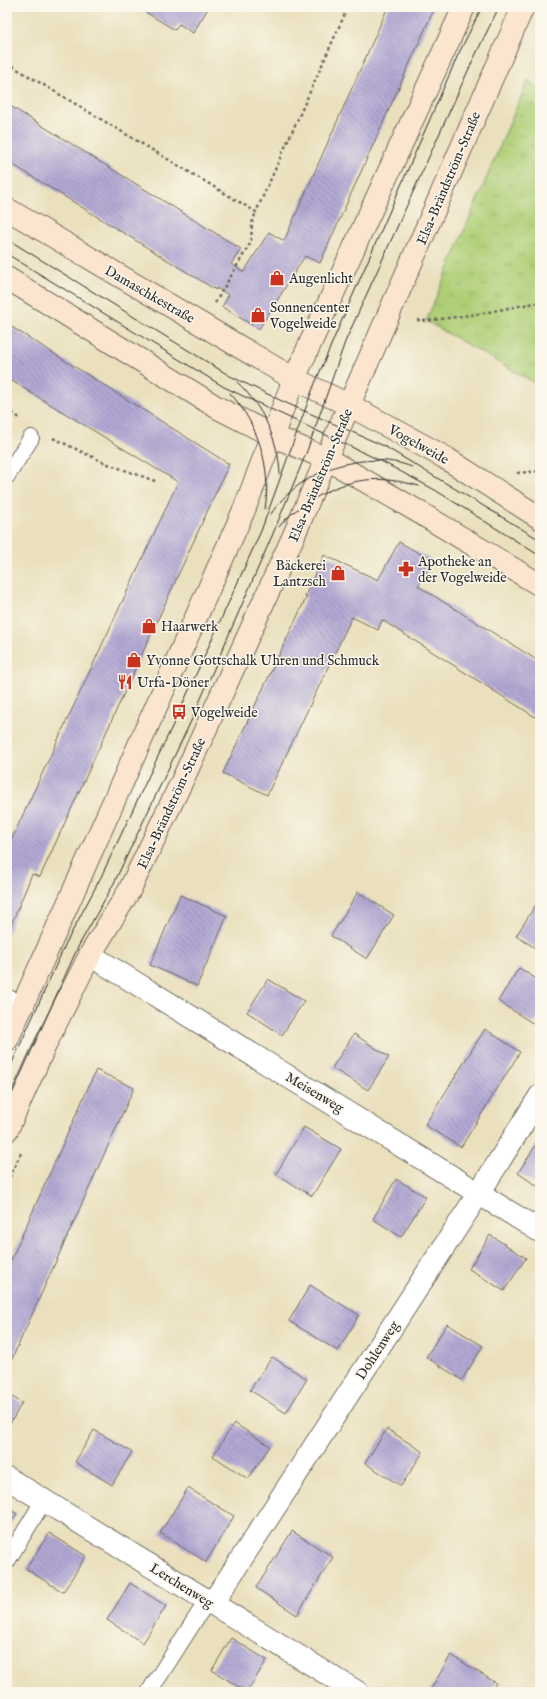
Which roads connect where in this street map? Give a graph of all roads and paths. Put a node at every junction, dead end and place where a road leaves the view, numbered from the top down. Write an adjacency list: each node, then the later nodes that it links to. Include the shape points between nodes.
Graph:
1 (348, 7): 6 (path)
2 (464, 7): 11 (street)
3 (523, 7): 12 (street, Elsa-Brändström-Straße)
4 (7, 63): 6 (path)
5 (7, 209): 11 (street, Damaschkestraße)
6 (256, 212): 9 (path, via 252,223 251,242)
7 (7, 278): 15 (street, via 218,408)
8 (540, 302): 10 (path, via 478,314)
9 (212, 308)
10 (417, 320)
11 (294, 378): 12 (street, Vogelweide); 15 (street)
12 (349, 405): 18 (street, Elsa-Brändström-Straße); 23 (street, Vogelweide, via 444,457)
13 (7, 409): 14 (path)
14 (24, 422)
15 (271, 435): 18 (street); 26 (street, via 244,510)
16 (50, 436): 22 (path, via 105,463)
17 (31, 438): 21 (lane)
18 (327, 459): 24 (street); 25 (street, Elsa-Brändström-Straße, via 183,779 129,891)
19 (540, 471): 20 (path)
20 (515, 473)
21 (7, 476)
22 (158, 482)
23 (540, 518)
24 (540, 585)
25 (90, 955): 29 (street, Elsa-Brändström-Straße); 30 (street, Meisenweg)
26 (15, 1004): 27 (street)
27 (7, 1040)
28 (540, 1096): 30 (street, Dohlenweg)
29 (7, 1130)
30 (479, 1193): 31 (street, Meisenweg); 35 (street, Dohlenweg)
31 (540, 1231)
32 (7, 1478): 33 (street, Lerchenweg)
33 (44, 1500): 34 (lane); 35 (street, Lerchenweg)
34 (7, 1560)
35 (210, 1602): 36 (lane); 37 (street, Lerchenweg)
36 (148, 1692)
37 (357, 1692)

